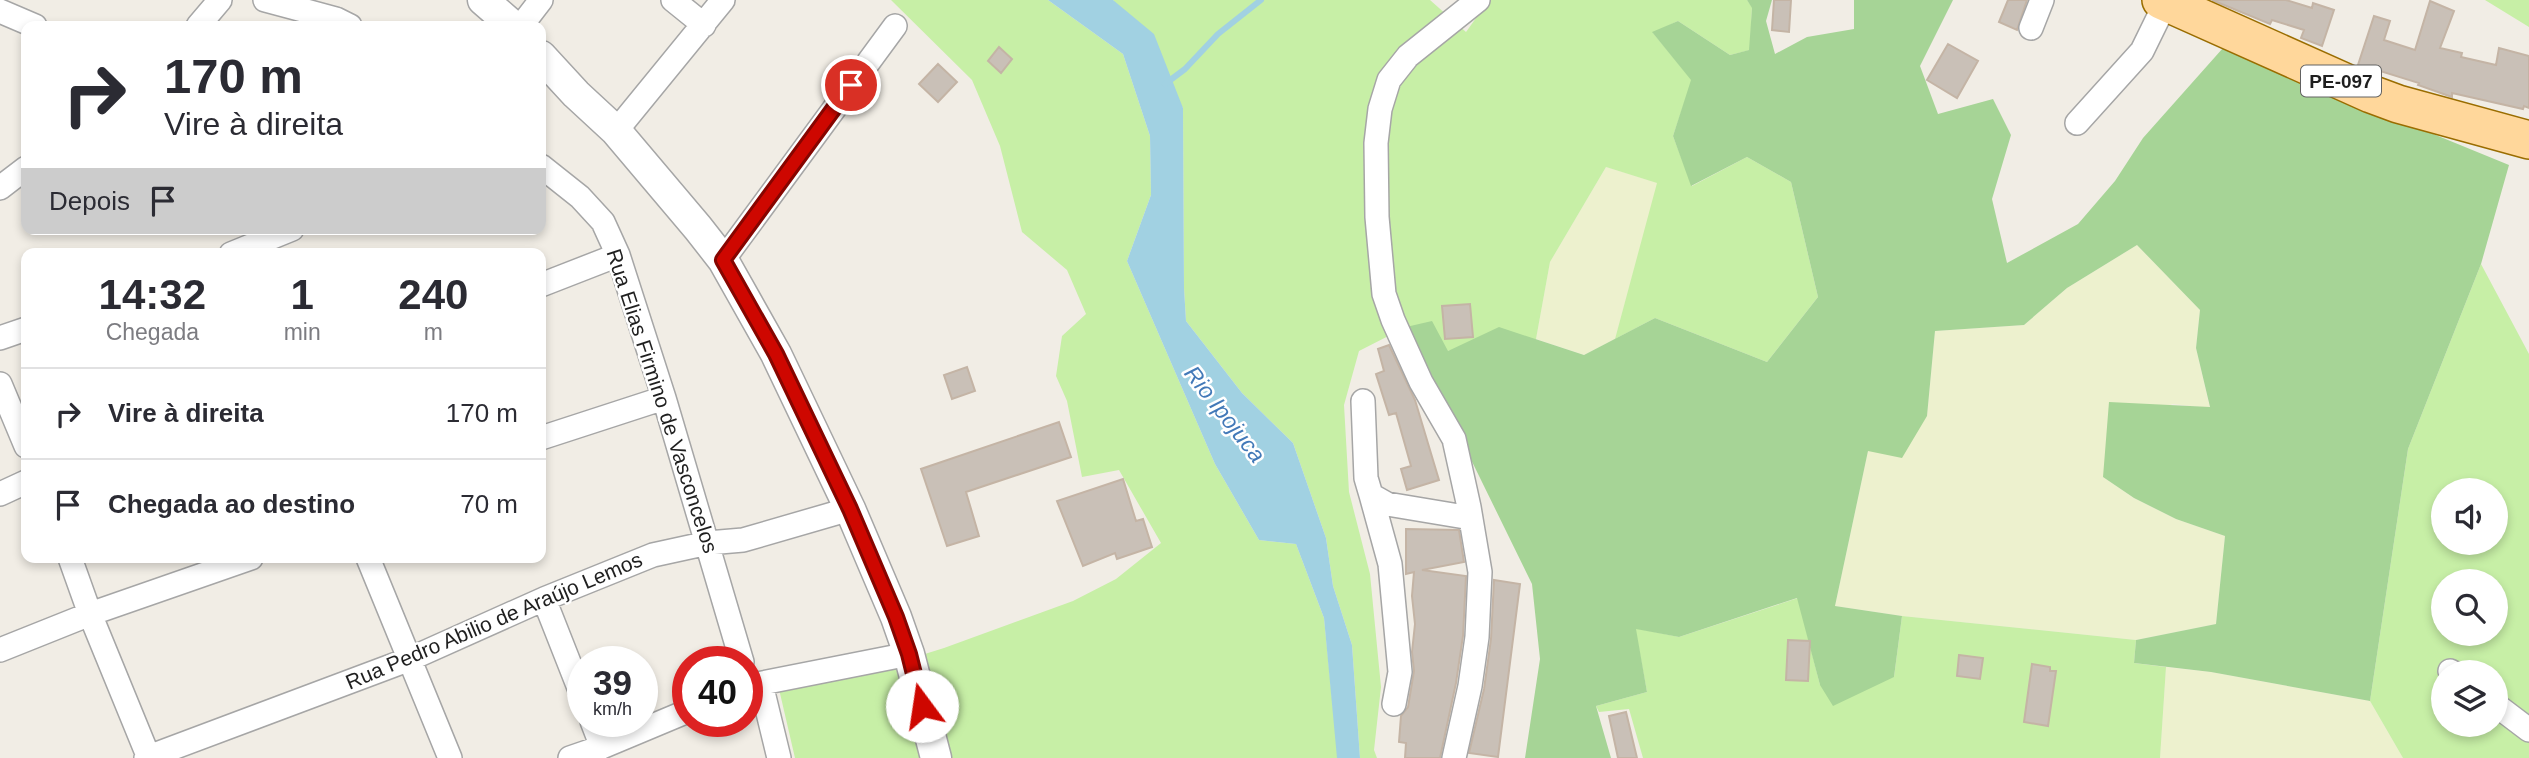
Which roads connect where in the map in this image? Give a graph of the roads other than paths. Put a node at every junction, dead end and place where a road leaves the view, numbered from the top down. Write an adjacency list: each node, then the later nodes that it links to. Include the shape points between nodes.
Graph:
1 (220, 0): 12 (street)
2 (265, 0): 13 (street)
3 (483, 0): 14 (street)
4 (541, 0): 15 (street)
5 (673, 0): 16 (street)
6 (723, 0): 16 (street)
7 (1478, 0): 42 (street, via 1408,56 1389,80 1376,143 1384,294 1421,382 1454,439)
8 (2042, 0): 18 (street)
9 (2164, 1): 20 (street, via 2142,51); 22 (main road, PE-097, via 2371,94)
10 (0, 11): 11 (street)
11 (23, 21)
12 (202, 21)
13 (340, 21)
14 (507, 21)
15 (525, 21)
16 (704, 24): 21 (street)
17 (895, 26): 29 (street)
18 (2031, 28)
19 (546, 61): 21 (street)
20 (2077, 123)
21 (616, 131): 29 (street)
22 (2529, 141)
23 (546, 170): 28 (street, Rua Elias Firmino de Vasconcelos, via 603,222)
24 (21, 172): 25 (street)
25 (0, 188)
26 (279, 235): 27 (street)
27 (250, 248)
28 (618, 255): 30 (street); 34 (street, Rua Elias Firmino de Vasconcelos)
29 (723, 260): 41 (street, via 776,354)
30 (546, 283)
31 (21, 330): 32 (street)
32 (0, 338)
33 (0, 384): 36 (street)
34 (664, 398): 37 (street); 43 (street, Rua Elias Firmino de Vasconcelos)
35 (1363, 401): 40 (street, via 1366,478)
36 (21, 434)
37 (546, 436)
38 (21, 484): 39 (street)
39 (0, 494)
40 (1371, 495): 42 (street, via 1387,504); 55 (street, via 1390,564 1400,672)
41 (850, 509): 43 (street, Rua Pedro Abilio de Araújo Lemos, via 743,540); 51 (street)
42 (1471, 518): 67 (street, via 1480,572 1477,637)
43 (708, 543): 47 (street, Rua Pedro Abilio de Araújo Lemos, via 653,555); 49 (street, Rua Elias Firmino de Vasconcelos)
44 (72, 563): 48 (street)
45 (237, 563): 48 (street)
46 (370, 563): 53 (street)
47 (544, 599): 52 (street); 53 (street, Rua Pedro Abilio de Araújo Lemos)
48 (90, 614): 50 (street); 62 (street)
49 (737, 646)
50 (0, 650)
51 (909, 654): 54 (street); 66 (street)
52 (567, 657)
53 (410, 659): 62 (street, Rua Pedro Abilio de Araújo Lemos); 63 (street)
54 (763, 682)
55 (1394, 704)
56 (2508, 714): 59 (street)
57 (763, 716): 65 (street)
58 (672, 717): 61 (street)
59 (2529, 730)
60 (598, 737): 61 (street)
61 (602, 747): 64 (street)
62 (148, 758)
63 (450, 758)
64 (570, 758)
65 (779, 758)
66 (936, 758)
67 (1454, 758)

